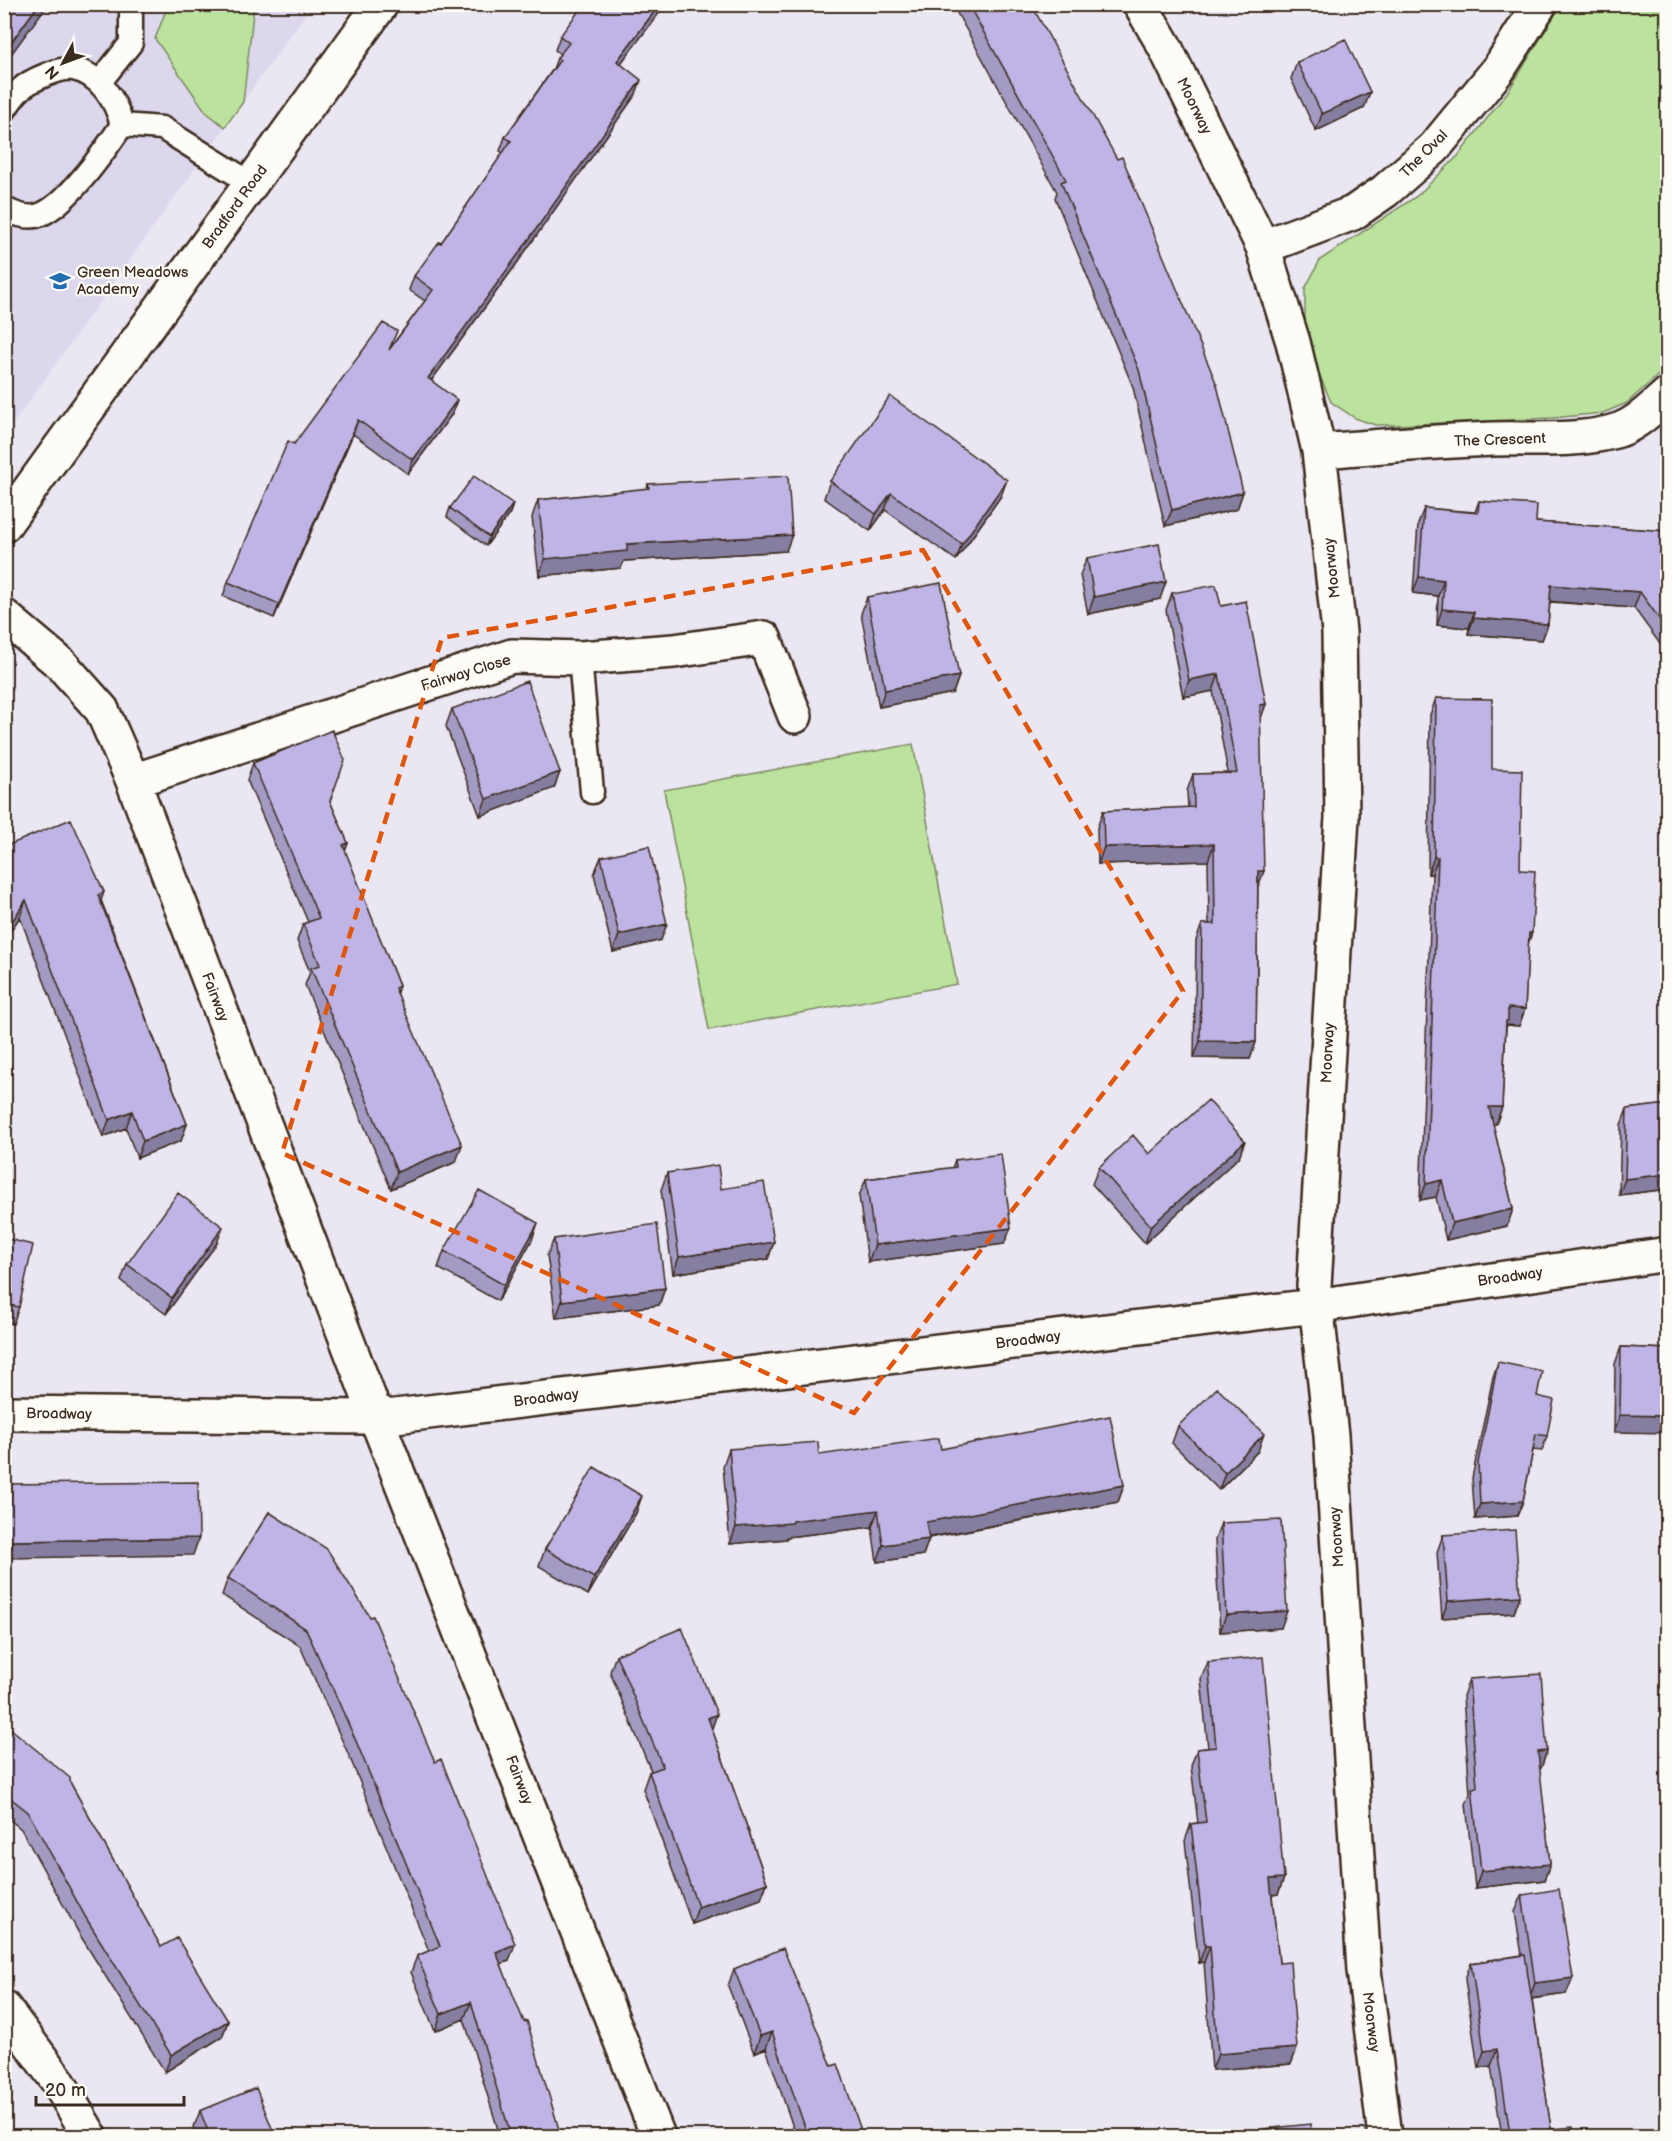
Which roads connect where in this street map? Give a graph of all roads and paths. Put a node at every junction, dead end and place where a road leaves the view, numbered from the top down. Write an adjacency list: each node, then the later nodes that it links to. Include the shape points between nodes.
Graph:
1 (131, 4): 5 (lane, via 131,43)
2 (381, 4): 8 (street, Bradford Road)
3 (1140, 4): 10 (street, Moorway)
4 (1540, 4): 10 (street, The Oval, via 1491,79 1434,148 1385,191 1353,213)
5 (99, 83): 6 (lane, via 71,69 54,72 22,87); 7 (lane, via 112,98)
6 (4, 111)
7 (123, 125): 8 (lane, via 162,128); 9 (lane, via 68,194 51,209 37,216)
8 (252, 184): 13 (street, Bradford Road)
9 (9, 217)
10 (1263, 247): 12 (street, Moorway, via 1293,342)
11 (1662, 412): 12 (street, The Crescent, via 1612,432 1586,436)
12 (1319, 451): 20 (street, Moorway, via 1339,632 1342,817)
13 (4, 525)
14 (4, 616): 17 (street, Fairway, via 61,664 102,710)
15 (580, 658): 16 (street, Fairway Close, via 674,651 764,638); 17 (street, Fairway Close, via 512,656); 18 (lane)
16 (795, 716)
17 (132, 781): 22 (street, Fairway)
18 (592, 792)
19 (1668, 1254): 20 (street, Broadway)
20 (1315, 1306): 22 (street, Broadway); 26 (street, Moorway, via 1330,1435 1364,1970)
21 (4, 1413): 22 (street, Broadway)
22 (377, 1417): 25 (street, Fairway)
23 (4, 2008): 24 (street, via 57,2080)
24 (90, 2136)
25 (658, 2136)
26 (1385, 2136)

